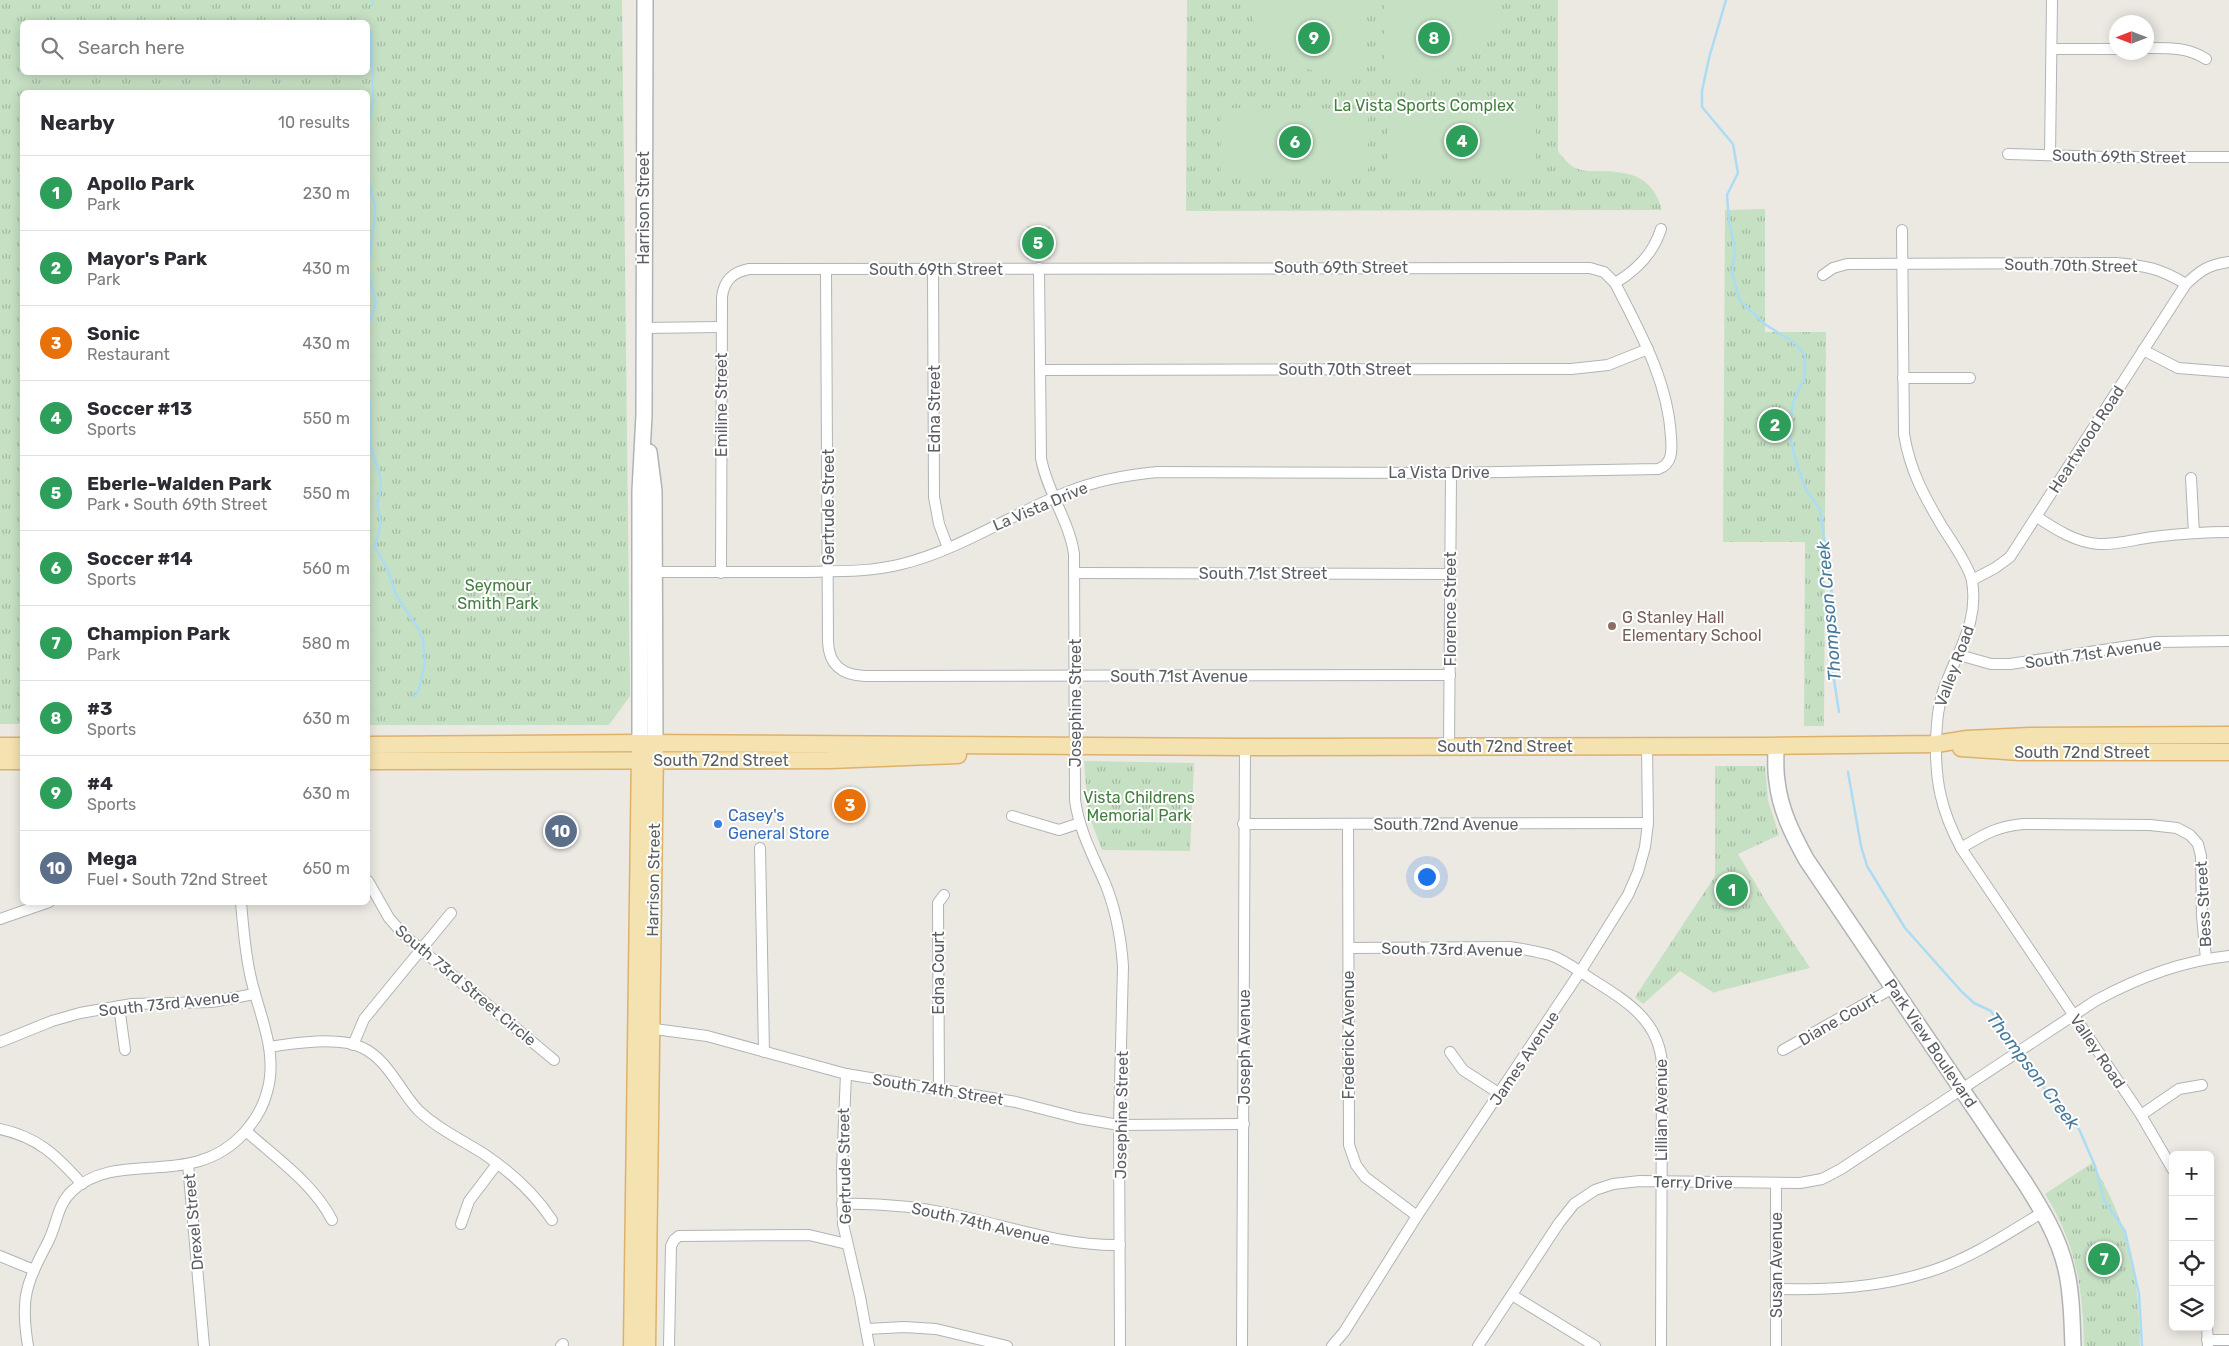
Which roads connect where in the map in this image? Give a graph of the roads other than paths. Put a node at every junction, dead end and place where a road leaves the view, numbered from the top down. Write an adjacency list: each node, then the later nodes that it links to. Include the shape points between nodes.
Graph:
1 (645, 0): 22 (main road, Harrison Street)
2 (2052, 0): 4 (street)
3 (2154, 48): 6 (street, via 2181,48)
4 (2052, 49): 5 (street); 8 (street)
5 (2109, 49)
6 (2206, 59)
7 (2008, 154): 8 (street, South 69th Street)
8 (2050, 155): 9 (street, South 69th Street)
9 (2229, 157)
10 (1661, 229): 19 (street, via 1650,254)
11 (1902, 230): 13 (street, Valley Road)
12 (2229, 262): 20 (street, via 2201,270)
13 (1903, 264): 18 (street, South 70th Street, via 1847,264); 20 (street, South 70th Street, via 2142,265 2163,270); 27 (street, Valley Road)
14 (766, 268): 16 (street, South 69th Street); 21 (street, Emiline Street, via 745,270 729,278 722,297)
15 (1039, 268): 17 (street, South 69th Street); 19 (street, South 69th Street, via 1578,266 1600,270); 25 (street, Josephine Street)
16 (826, 269): 17 (street, South 69th Street); 38 (street, Gertrude Street)
17 (933, 269): 36 (street, Edna Street, via 934,497 938,524)
18 (1823, 275)
19 (1615, 284): 23 (street, South 69th Street)
20 (2186, 284): 24 (street, Heartwood Road)
21 (721, 327): 22 (street); 39 (street, Emiline Street)
22 (643, 328): 37 (main road, Harrison Street, via 644,416 640,491)
23 (1648, 349): 25 (street, South 70th Street, via 1618,362 1581,368); 29 (street, South 69th Street, via 1668,407 1672,444 1669,460 1662,467 1652,469)
24 (2143, 350): 26 (street, via 2178,368); 33 (street, Heartwood Road)
25 (1040, 370): 32 (street, Josephine Street, via 1040,458)
26 (2229, 372)
27 (1903, 378): 28 (street); 42 (street, Valley Road, via 1904,434 1915,479)
28 (1970, 378)
29 (1566, 471): 30 (street, La Vista Drive)
30 (1451, 473): 32 (street, La Vista Drive, via 1156,472 1100,481); 41 (street, Florence Street)
31 (2191, 478): 35 (street)
32 (1054, 497): 36 (street, La Vista Drive); 40 (street, Josephine Street, via 1072,538)
33 (2037, 516): 35 (street, via 2078,539 2099,544); 42 (street, Heartwood Road, via 2010,557)
34 (2229, 532): 35 (street)
35 (2194, 533)
36 (948, 548): 38 (street, La Vista Drive, via 884,568)
37 (648, 572): 39 (street, La Vista Drive); 58 (main road, Harrison Street)
38 (828, 572): 39 (street, La Vista Drive); 45 (street, Gertrude Street, via 828,648 834,663 844,673 854,675)
39 (721, 573)
40 (1075, 574): 41 (street, South 71st Street); 46 (street, Josephine Street)
41 (1450, 574): 47 (street, Florence Street)
42 (1972, 580): 44 (street, Valley Road, via 1972,616)
43 (2229, 641): 44 (street, South 71st Avenue, via 2156,642 2010,664 1991,664)
44 (1959, 655): 49 (street, Valley Road, via 1941,698)
45 (909, 675): 46 (street, South 71st Avenue)
46 (1075, 675): 47 (street, South 71st Avenue); 54 (street, Josephine Street)
47 (1450, 675): 55 (street, Florence Street)
48 (2229, 735): 49 (main road, South 72nd Street, via 2030,736)
49 (1936, 744): 56 (main road, South 72nd Street); 59 (main road, South 72nd Street, via 2020,752); 69 (street, Valley Road, via 1939,793)
50 (370, 745): 58 (main road, South 72nd Street)
51 (1647, 745): 55 (main road, South 72nd Street); 56 (main road, South 72nd Street); 65 (street, James Avenue)
52 (0, 746): 53 (main road)
53 (20, 746)
54 (1074, 746): 57 (main road, South 72nd Street); 58 (main road, South 72nd Street); 64 (street, Josephine Street, via 1075,800)
55 (1448, 746): 57 (main road, South 72nd Street)
56 (1776, 746): 81 (main road, Park View Boulevard, via 1777,782 1788,825 1806,859)
57 (1245, 747): 66 (street, Joseph Avenue)
58 (648, 751): 60 (main road, South 72nd Street); 85 (main road, Harrison Street)
59 (2229, 752)
60 (370, 760)
61 (20, 761): 62 (main road)
62 (0, 762)
63 (1012, 816): 64 (street, via 1060,830)
64 (1080, 823): 101 (street, Josephine Street, via 1115,912 1121,942)
65 (1648, 823): 67 (street, South 72nd Avenue); 80 (street, James Avenue, via 1645,847 1628,895)
66 (1243, 824): 67 (street, South 72nd Avenue); 100 (street, Joseph Avenue)
67 (1348, 825): 76 (street, Frederick Avenue)
68 (760, 848): 91 (street)
69 (1962, 848): 79 (street, Bess Street, via 1989,831 2023,824 2177,828 2198,844); 84 (street, Valley Road)
70 (370, 884): 77 (street, South 73rd Street Circle, via 396,926)
71 (944, 895): 96 (street, Edna Court, via 938,903)
72 (40, 905): 75 (street)
73 (241, 905): 82 (street, Drexel Street)
74 (450, 914): 77 (street)
75 (0, 919)
76 (1349, 948): 80 (street, South 73rd Avenue, via 1509,947 1552,956); 112 (street, Frederick Avenue, via 1349,1145 1356,1165 1365,1177)
77 (420, 949): 87 (street, via 364,1019); 93 (street, South 73rd Street Circle)
78 (2229, 956): 79 (street)
79 (2206, 959): 84 (street, via 2144,977)
80 (1580, 972): 98 (street, James Avenue); 107 (street, Lillian Avenue, via 1639,1012 1659,1045 1662,1069)
81 (1893, 988): 90 (street, Diane Court); 97 (main road, Park View Boulevard)
82 (254, 994): 83 (street, South 73rd Avenue, via 212,1002); 88 (street, Drexel Street)
83 (119, 1006): 86 (street, South 73rd Avenue, via 52,1021); 89 (street)
84 (2073, 1014): 97 (street); 99 (street, Valley Road)
85 (643, 1028): 91 (street, South 74th Street, via 707,1036); 127 (main road, Harrison Street); 128 (main road, Harrison Street)
86 (0, 1042)
87 (353, 1045): 88 (street, via 337,1042); 106 (street, via 362,1047 377,1058 406,1096 432,1122)
88 (269, 1047): 103 (street, Drexel Street, via 271,1072 267,1093)
89 (125, 1050)
90 (1783, 1050)
91 (764, 1052): 94 (street, South 74th Street)
92 (1450, 1052): 98 (street, via 1463,1070)
93 (554, 1060)
94 (846, 1074): 96 (street, South 74th Street); 110 (street, Gertrude Street)
95 (2202, 1085): 99 (street, via 2179,1089)
96 (938, 1088): 101 (street, South 74th Street)
97 (1962, 1089): 109 (street, Terry Drive, via 1842,1169 1822,1179); 111 (main road, Park View Boulevard)
98 (1500, 1094): 112 (street, James Avenue)
99 (2141, 1115): 104 (street, Valley Road)
100 (1244, 1124): 101 (street, South 74th Street); 133 (street, Joseph Avenue)
101 (1119, 1125): 117 (street, Josephine Street)
102 (0, 1129): 108 (street, via 40,1143)
103 (246, 1131): 105 (street, Drexel Street, via 220,1153); 113 (street, via 314,1192)
104 (2169, 1163)
105 (188, 1164): 108 (street, via 110,1172); 126 (street, Drexel Street)
106 (497, 1164): 114 (street, via 532,1194); 115 (street, via 469,1201)
107 (1661, 1182): 109 (street, Terry Drive); 121 (street, Terry Drive, via 1614,1184 1596,1190 1574,1204); 137 (street, Lillian Avenue)
108 (82, 1184): 119 (street, via 61,1206)
109 (1776, 1184): 120 (street, Susan Avenue)
110 (842, 1204): 116 (street, Gertrude Street); 117 (street, South 74th Avenue, via 908,1206 1056,1240)
111 (2043, 1212): 120 (street, via 1996,1241 1929,1272 1859,1287); 139 (main road, Park View Boulevard, via 2067,1270)
112 (1417, 1216): 134 (street, James Avenue)
113 (332, 1220)
114 (552, 1220)
115 (461, 1224)
116 (847, 1244): 122 (street, Gertrude Street); 129 (street, via 809,1235 680,1236 671,1246)
117 (1120, 1244): 132 (street, Josephine Street)
118 (0, 1256): 119 (street)
119 (34, 1270): 125 (street, via 28,1280 24,1307)
120 (1776, 1289): 138 (street, Susan Avenue)
121 (1512, 1295): 135 (street, Terry Drive); 136 (street)
122 (867, 1329): 130 (street, Gertrude Street); 131 (street, via 936,1329)
123 (2229, 1340): 124 (street)
124 (2208, 1343)
125 (28, 1346)
126 (204, 1346)
127 (632, 1346)
128 (647, 1346)
129 (669, 1346)
130 (869, 1346)
131 (1007, 1346)
132 (1120, 1346)
133 (1242, 1346)
134 (1332, 1346)
135 (1478, 1346)
136 (1594, 1346)
137 (1662, 1346)
138 (1776, 1346)
139 (2072, 1346)

